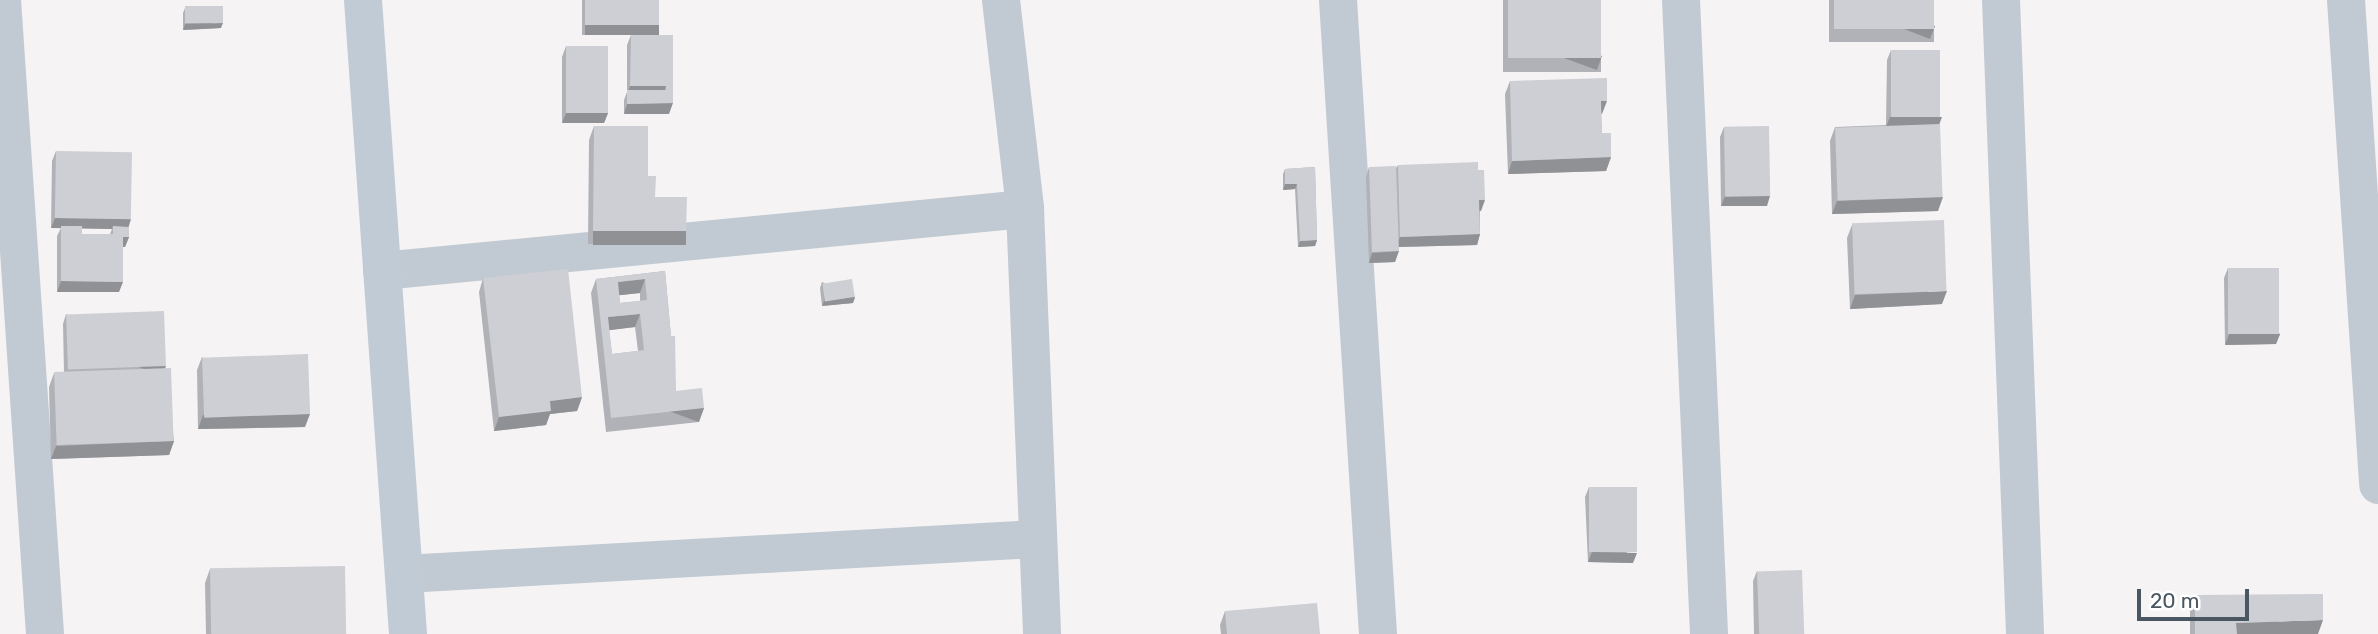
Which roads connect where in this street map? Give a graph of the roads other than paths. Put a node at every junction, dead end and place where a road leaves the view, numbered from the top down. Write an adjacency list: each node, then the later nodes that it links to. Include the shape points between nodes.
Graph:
1 (2, 0): 13 (street)
2 (363, 0): 9 (street)
3 (1001, 0): 8 (street)
4 (1338, 0): 16 (street)
5 (1681, 0): 17 (street)
6 (2001, 0): 18 (street)
7 (2346, 0): 10 (street)
8 (1025, 209): 9 (street); 11 (street)
9 (382, 271): 12 (street)
10 (2378, 485)
11 (1036, 539): 12 (street); 15 (street)
12 (404, 574): 14 (street)
13 (46, 634)
14 (408, 634)
15 (1042, 634)
16 (1378, 634)
17 (1709, 634)
18 (2025, 634)

